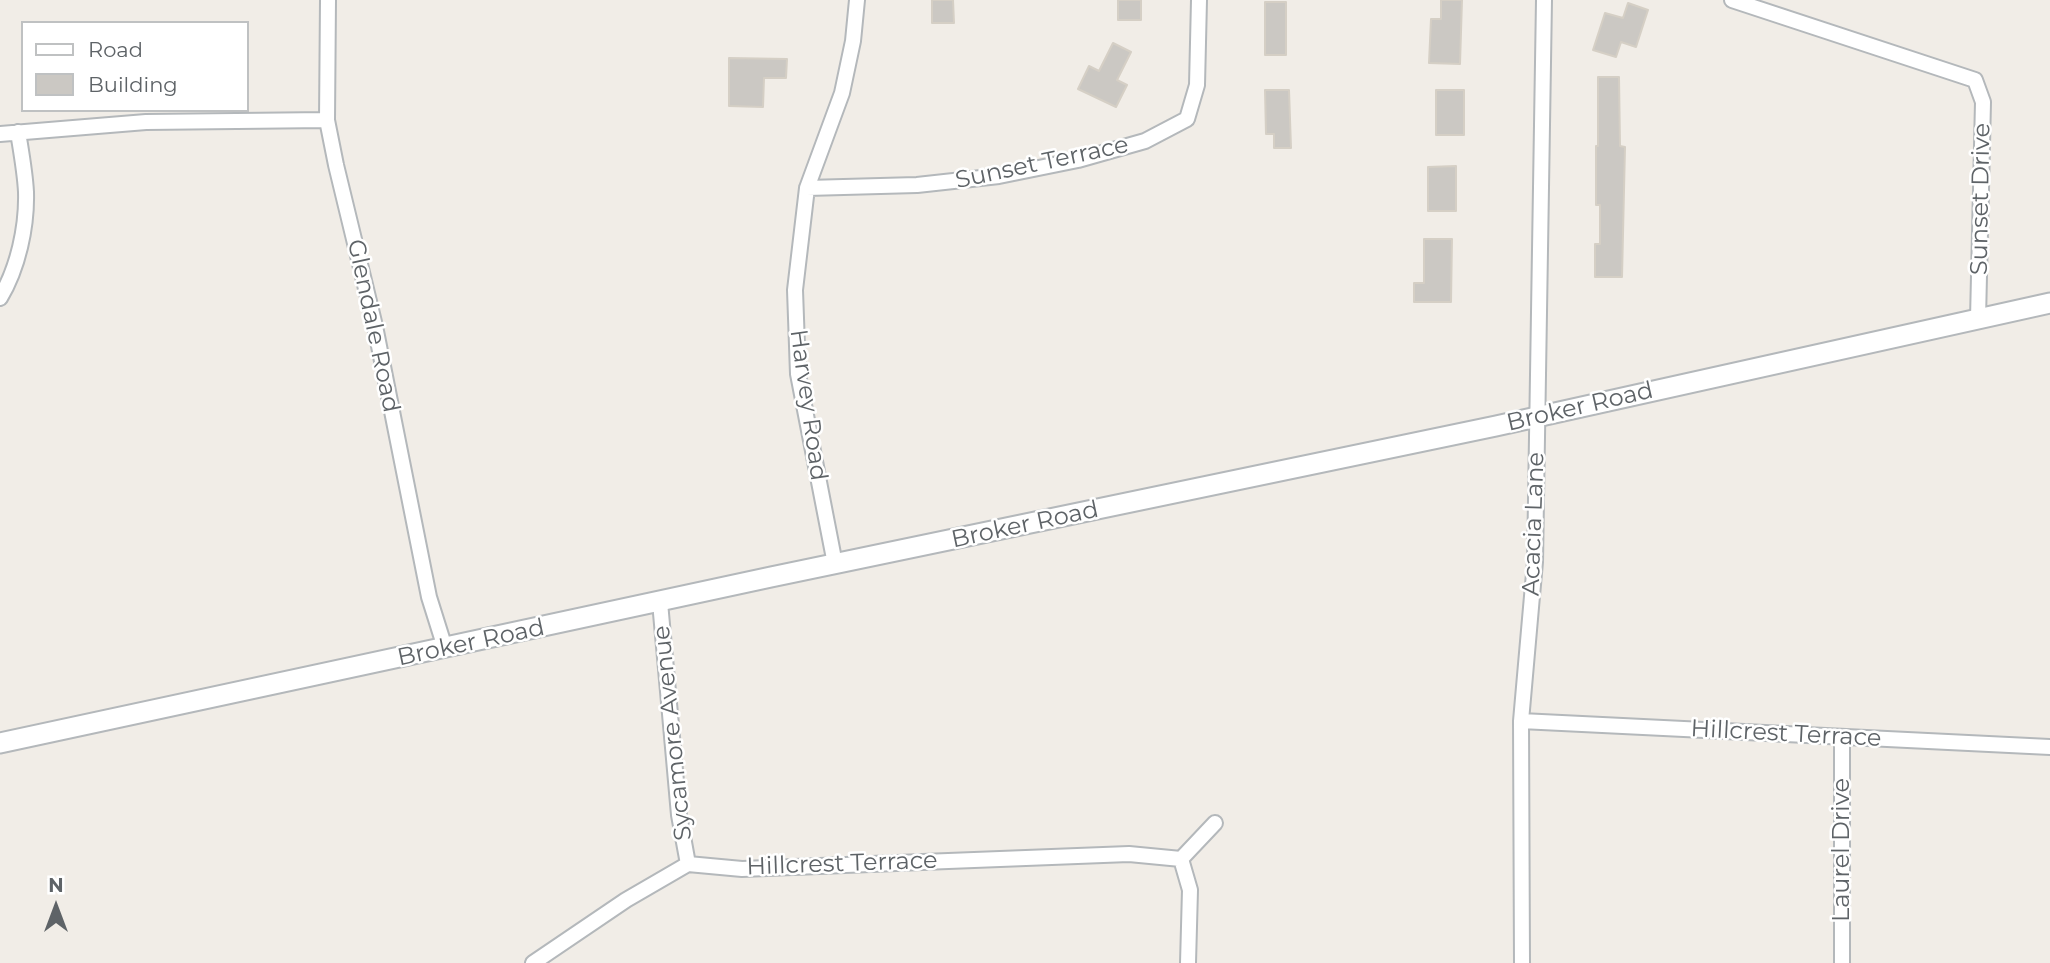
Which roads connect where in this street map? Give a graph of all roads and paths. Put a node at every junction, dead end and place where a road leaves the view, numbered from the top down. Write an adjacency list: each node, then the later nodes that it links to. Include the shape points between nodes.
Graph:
1 (328, 0): 6 (street, Glendale Road)
2 (857, 0): 9 (street, Harvey Road, via 845,81)
3 (1199, 0): 9 (street, Sunset Terrace, via 1197,85 1187,119 1145,141 999,176 917,185)
4 (1544, 0): 13 (street, Acacia Lane)
5 (1732, 0): 12 (street, Sunset Drive, via 1975,80 1983,102)
6 (327, 120): 7 (street, via 146,122); 16 (street, Glendale Road, via 375,326 429,597)
7 (18, 132): 8 (street); 10 (street, via 26,192 23,229)
8 (0, 134)
9 (807, 188): 14 (street, Harvey Road, via 795,290 799,374)
10 (0, 298)
11 (2050, 303): 12 (street, Broker Road)
12 (1978, 319): 13 (street, Broker Road)
13 (1538, 417): 14 (street, Broker Road); 17 (street, Acacia Lane, via 1535,562)
14 (835, 564): 15 (street, Broker Road)
15 (660, 602): 16 (street, Broker Road); 23 (street, Sycamore Avenue, via 679,815)
16 (445, 648): 19 (street, Broker Road)
17 (1521, 721): 18 (street, Hillcrest Terrace); 26 (street, Acacia Lane)
18 (1842, 737): 20 (street, Hillcrest Terrace); 27 (street, Laurel Drive)
19 (0, 743)
20 (2050, 747)
21 (1215, 823): 22 (street)
22 (1181, 859): 23 (street, Hillcrest Terrace, via 1129,854 742,869); 25 (street, via 1190,890)
23 (688, 864): 24 (street)
24 (533, 963)
25 (1188, 963)
26 (1522, 963)
27 (1842, 963)

